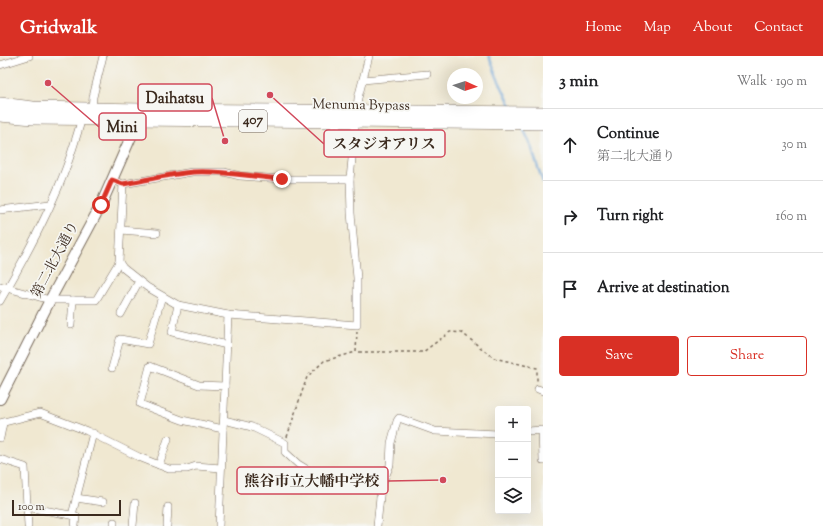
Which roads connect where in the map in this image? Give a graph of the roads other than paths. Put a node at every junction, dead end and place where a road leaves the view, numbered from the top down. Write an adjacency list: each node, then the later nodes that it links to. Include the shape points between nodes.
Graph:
1 (29, 56): 4 (street)
2 (103, 56): 8 (street)
3 (369, 56): 6 (street)
4 (0, 65)
5 (427, 74): 6 (street)
6 (363, 80): 12 (street)
7 (0, 104): 8 (highway, Menuma Bypass / 407, via 33,108)
8 (92, 108): 10 (highway, Menuma Bypass / 407)
9 (543, 113): 14 (highway, 407)
10 (140, 114): 12 (highway, Menuma Bypass / 407); 13 (highway, Menuma Bypass / 407); 17 (street, 第二北大通り)
11 (0, 115): 13 (highway, Menuma Bypass / 407)
12 (356, 116): 14 (highway, Menuma Bypass / 407); 16 (street)
13 (82, 118): 19 (street, via 66,168)
14 (505, 118): 15 (highway, 407)
15 (543, 123)
16 (350, 179): 18 (street, via 282,179 240,176 224,172 192,172); 32 (street, via 357,278 357,325)
17 (112, 180): 18 (street); 27 (street, 第二北大通り)
18 (123, 184): 21 (street)
19 (50, 204): 20 (street); 25 (street, via 25,258)
20 (0, 210)
21 (121, 230): 22 (street); 23 (street)
22 (157, 233)
23 (120, 262): 24 (street, via 123,268); 28 (street, via 96,300)
24 (139, 281): 26 (street); 31 (street)
25 (4, 288): 27 (street); 29 (street)
26 (162, 296): 30 (street); 35 (street, via 148,344 120,339)
27 (50, 300): 28 (street); 37 (street, 第二北大通り)
28 (73, 300): 33 (street)
29 (0, 301)
30 (178, 304): 32 (street); 34 (street, via 172,332)
31 (121, 314)
32 (228, 315): 34 (street)
33 (71, 325)
34 (227, 344): 36 (street)
35 (112, 368)
36 (225, 386): 38 (street); 40 (street, via 199,385 150,366 140,404 182,420)
37 (0, 399)
38 (224, 420): 40 (street); 50 (street, via 252,427 285,443 285,452 298,464 321,478 338,482 353,478)
39 (1, 423): 42 (street, via 40,413); 44 (street)
40 (223, 429): 49 (street)
41 (531, 430): 47 (street, via 542,430)
42 (93, 433): 48 (street, via 139,458); 51 (street)
43 (495, 434): 50 (street, via 435,430 399,418 391,443 390,465)
44 (0, 438)
45 (168, 439): 48 (street)
46 (0, 460): 54 (street, via 25,467)
47 (543, 461)
48 (159, 465): 49 (street, via 169,469 196,466)
49 (221, 468): 61 (street)
50 (381, 487): 62 (street)
51 (76, 498): 52 (street); 56 (street)
52 (104, 502)
53 (135, 503): 59 (street)
54 (27, 507): 56 (street); 57 (street)
55 (168, 507): 60 (street)
56 (72, 515): 58 (street, via 76,516)
57 (28, 526)
58 (75, 526)
59 (133, 526)
60 (167, 526)
61 (219, 526)
62 (377, 526)

